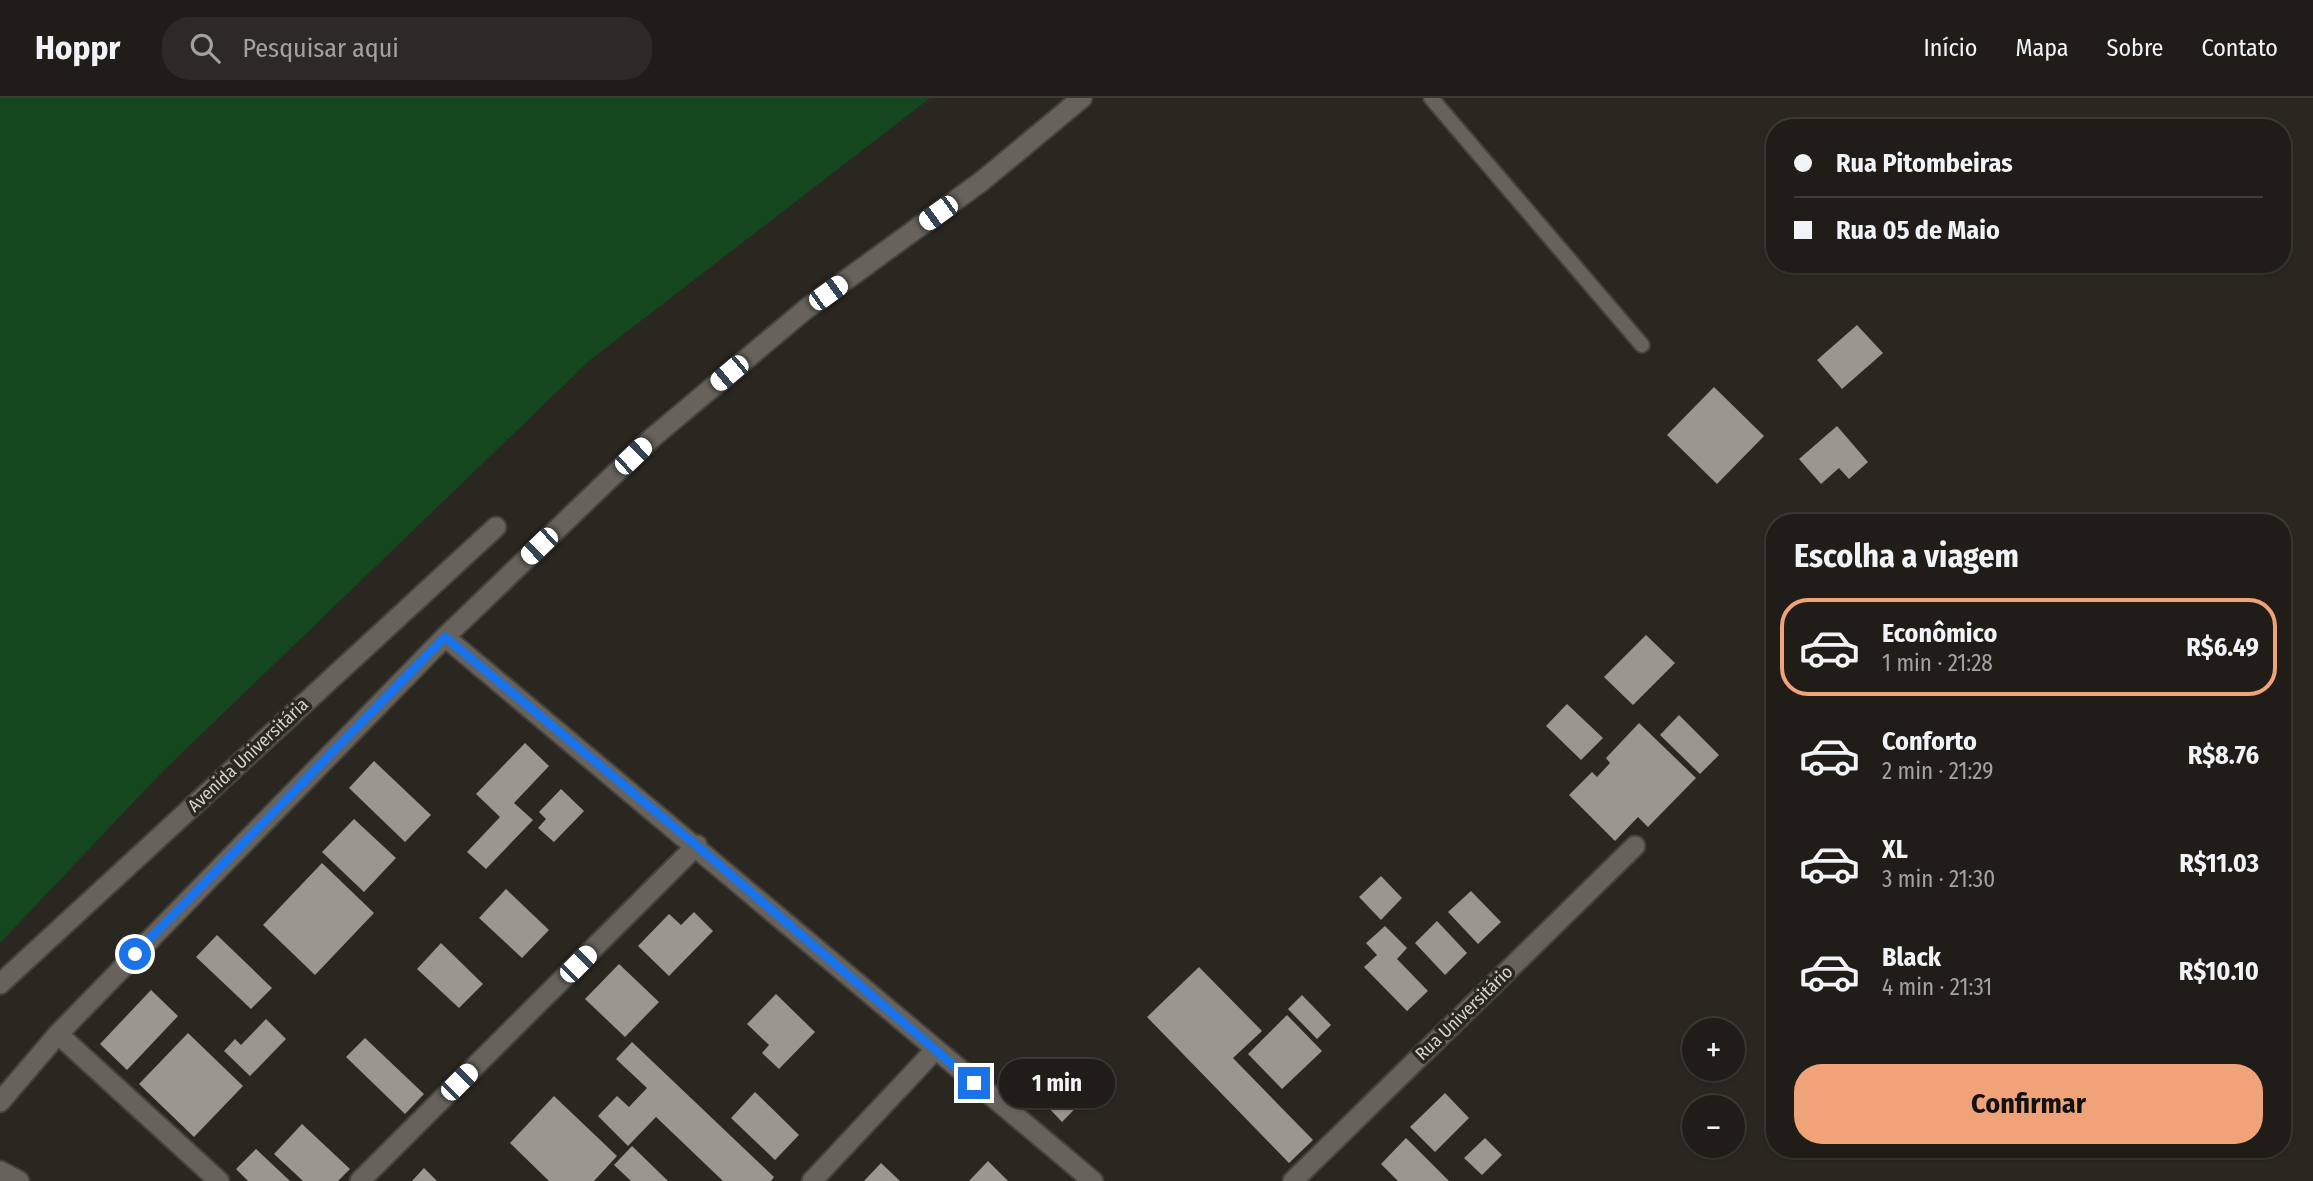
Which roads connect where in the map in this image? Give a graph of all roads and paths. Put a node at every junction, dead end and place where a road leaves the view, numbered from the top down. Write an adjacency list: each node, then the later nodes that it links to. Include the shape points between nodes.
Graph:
1 (1082, 98): 5 (street, via 982,181 806,309 652,438)
2 (1431, 98): 3 (lane)
3 (1642, 345)
4 (496, 527): 8 (street, Avenida Universitária)
5 (445, 637): 6 (street); 9 (street)
6 (696, 845): 10 (street); 15 (street)
7 (1635, 846): 18 (street, Rua Universitário)
8 (0, 984)
9 (58, 1034): 11 (street); 14 (street)
10 (934, 1050): 16 (street); 17 (street)
11 (0, 1102)
12 (0, 1171): 13 (street)
13 (19, 1181)
14 (219, 1181)
15 (360, 1181)
16 (812, 1181)
17 (1093, 1181)
18 (1293, 1181)

